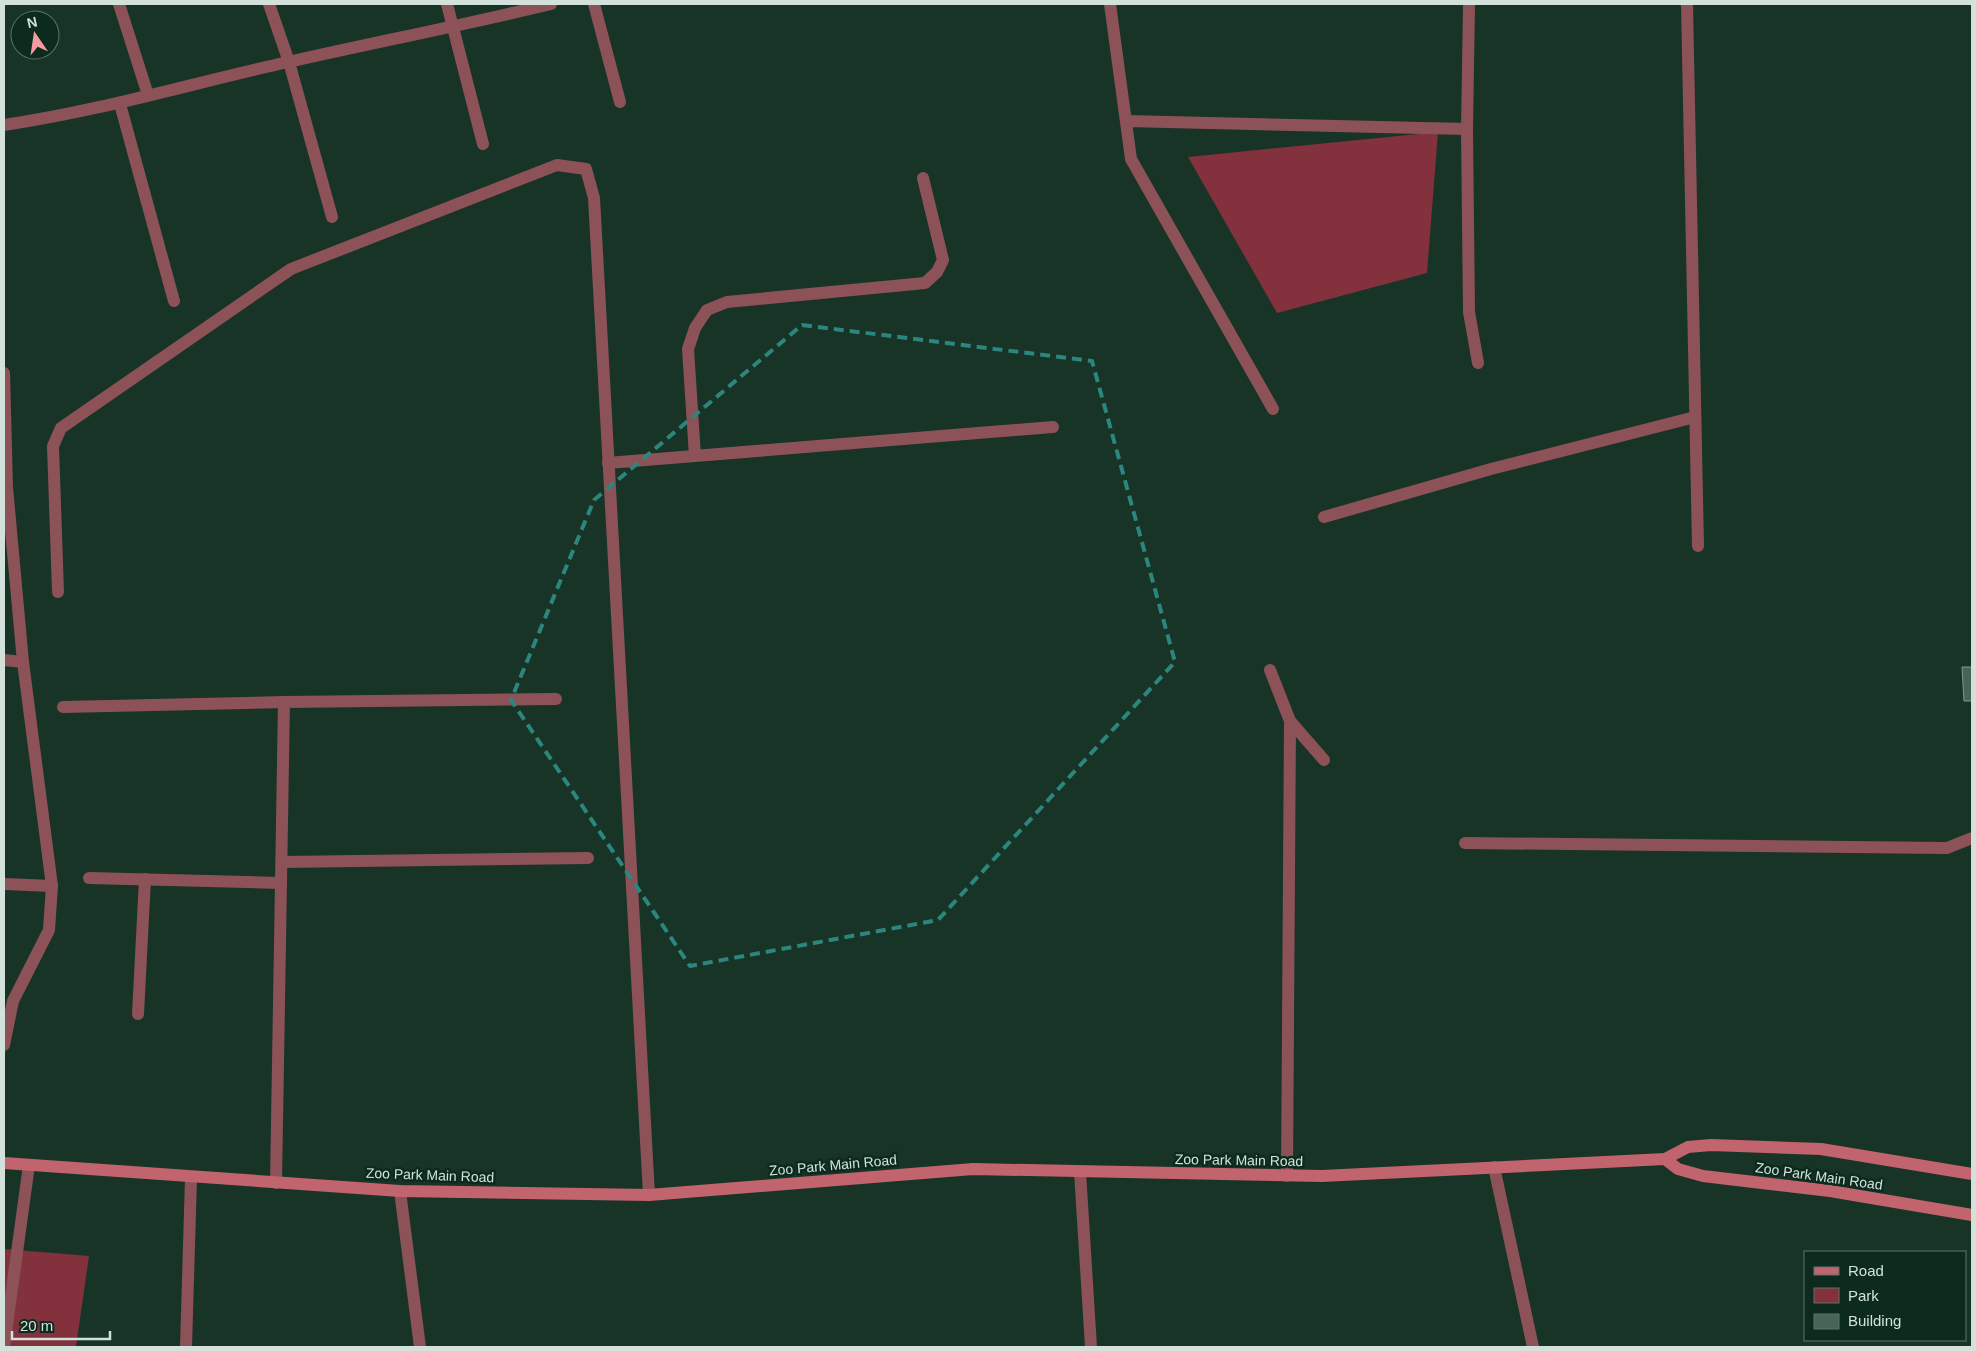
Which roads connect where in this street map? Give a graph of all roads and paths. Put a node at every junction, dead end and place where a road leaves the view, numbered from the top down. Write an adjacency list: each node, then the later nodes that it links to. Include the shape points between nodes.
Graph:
1 (119, 4): 11 (street)
2 (269, 4): 10 (street)
3 (447, 4): 9 (street)
4 (551, 4): 9 (street)
5 (594, 4): 12 (street)
6 (1110, 4): 14 (street)
7 (1469, 4): 16 (street)
8 (1687, 4): 24 (street)
9 (452, 28): 10 (street); 17 (street)
10 (289, 62): 11 (street); 19 (street)
11 (148, 95): 13 (street)
12 (620, 102)
13 (120, 104): 15 (street); 20 (street)
14 (1126, 121): 16 (street); 23 (street, via 1131,160)
15 (4, 125)
16 (1467, 129): 21 (street, via 1469,312)
17 (483, 144)
18 (923, 178): 26 (street, via 943,260 937,272 925,282 727,302 707,310 695,328 688,350)
19 (332, 218)
20 (174, 301)
21 (1478, 364)
22 (4, 373): 28 (street)
23 (1273, 409)
24 (1695, 417): 29 (street, via 1491,469); 30 (street)
25 (1053, 427): 26 (street)
26 (695, 456): 27 (street)
27 (608, 463): 31 (street, via 594,198 586,169 557,165 291,269 61,428 52,446); 61 (street)
28 (6, 486): 33 (street)
29 (1324, 517)
30 (1698, 546)
31 (58, 592)
32 (4, 660): 33 (street)
33 (23, 662): 48 (street)
34 (1270, 670): 38 (street)
35 (556, 699): 36 (street)
36 (284, 702): 37 (street); 43 (street)
37 (63, 707)
38 (1290, 722): 39 (street); 57 (street)
39 (1324, 760)
40 (1972, 838): 41 (street, via 1948,848)
41 (1465, 843)
42 (588, 858): 43 (street)
43 (282, 862): 46 (street)
44 (89, 878): 45 (street)
45 (145, 879): 46 (street); 49 (street)
46 (281, 883): 59 (street)
47 (4, 884): 48 (street)
48 (52, 886): 50 (street, via 49,930 13,1001)
49 (138, 1014)
50 (4, 1045)
51 (1665, 1159): 54 (main road, Zoo Park Main Road); 56 (main road, Zoo Park Main Road, via 1688,1147 1711,1145 1821,1150); 62 (main road, Zoo Park Main Road, via 1678,1169 1703,1176 1830,1190)
52 (4, 1163): 53 (main road, Zoo Park Main Road)
53 (29, 1165): 58 (main road, Zoo Park Main Road); 63 (street)
54 (1494, 1167): 57 (main road, Zoo Park Main Road); 67 (street)
55 (1080, 1172): 57 (main road, Zoo Park Main Road); 61 (main road, Zoo Park Main Road, via 973,1169); 66 (street)
56 (1972, 1174)
57 (1287, 1176)
58 (191, 1178): 59 (main road, Zoo Park Main Road); 64 (street)
59 (276, 1183): 60 (main road, Zoo Park Main Road)
60 (400, 1191): 61 (main road, Zoo Park Main Road); 65 (street)
61 (649, 1195)
62 (1972, 1215)
63 (4, 1347)
64 (186, 1347)
65 (420, 1347)
66 (1091, 1347)
67 (1533, 1347)

